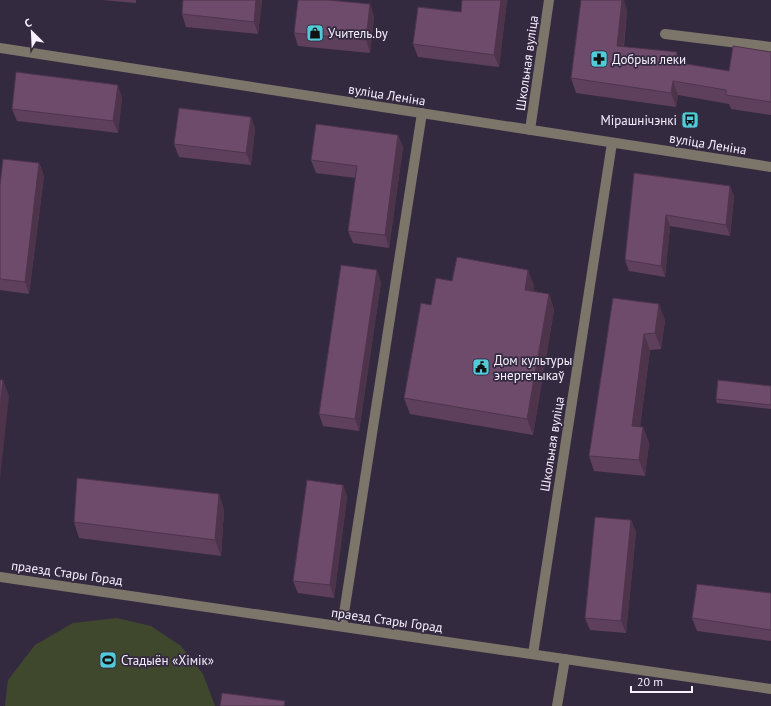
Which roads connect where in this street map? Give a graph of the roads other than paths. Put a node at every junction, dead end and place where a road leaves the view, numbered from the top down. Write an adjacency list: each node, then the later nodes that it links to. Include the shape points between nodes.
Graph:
1 (549, 0): 6 (street, Школьная вуліца)
2 (665, 34): 3 (street)
3 (771, 47)
4 (0, 48): 5 (street, вуліца Леніна)
5 (422, 113): 6 (street, вуліца Леніна); 10 (street)
6 (530, 130): 7 (street, вуліца Леніна)
7 (612, 142): 8 (street, вуліца Леніна); 11 (street, Школьная вуліца)
8 (771, 167)
9 (0, 577): 10 (street, праезд Стары Горад)
10 (342, 626): 11 (street, праезд Стары Горад)
11 (533, 654): 12 (street, праезд Стары Горад)
12 (566, 659): 13 (street, праезд Стары Горад); 14 (street)
13 (771, 689)
14 (557, 706)

